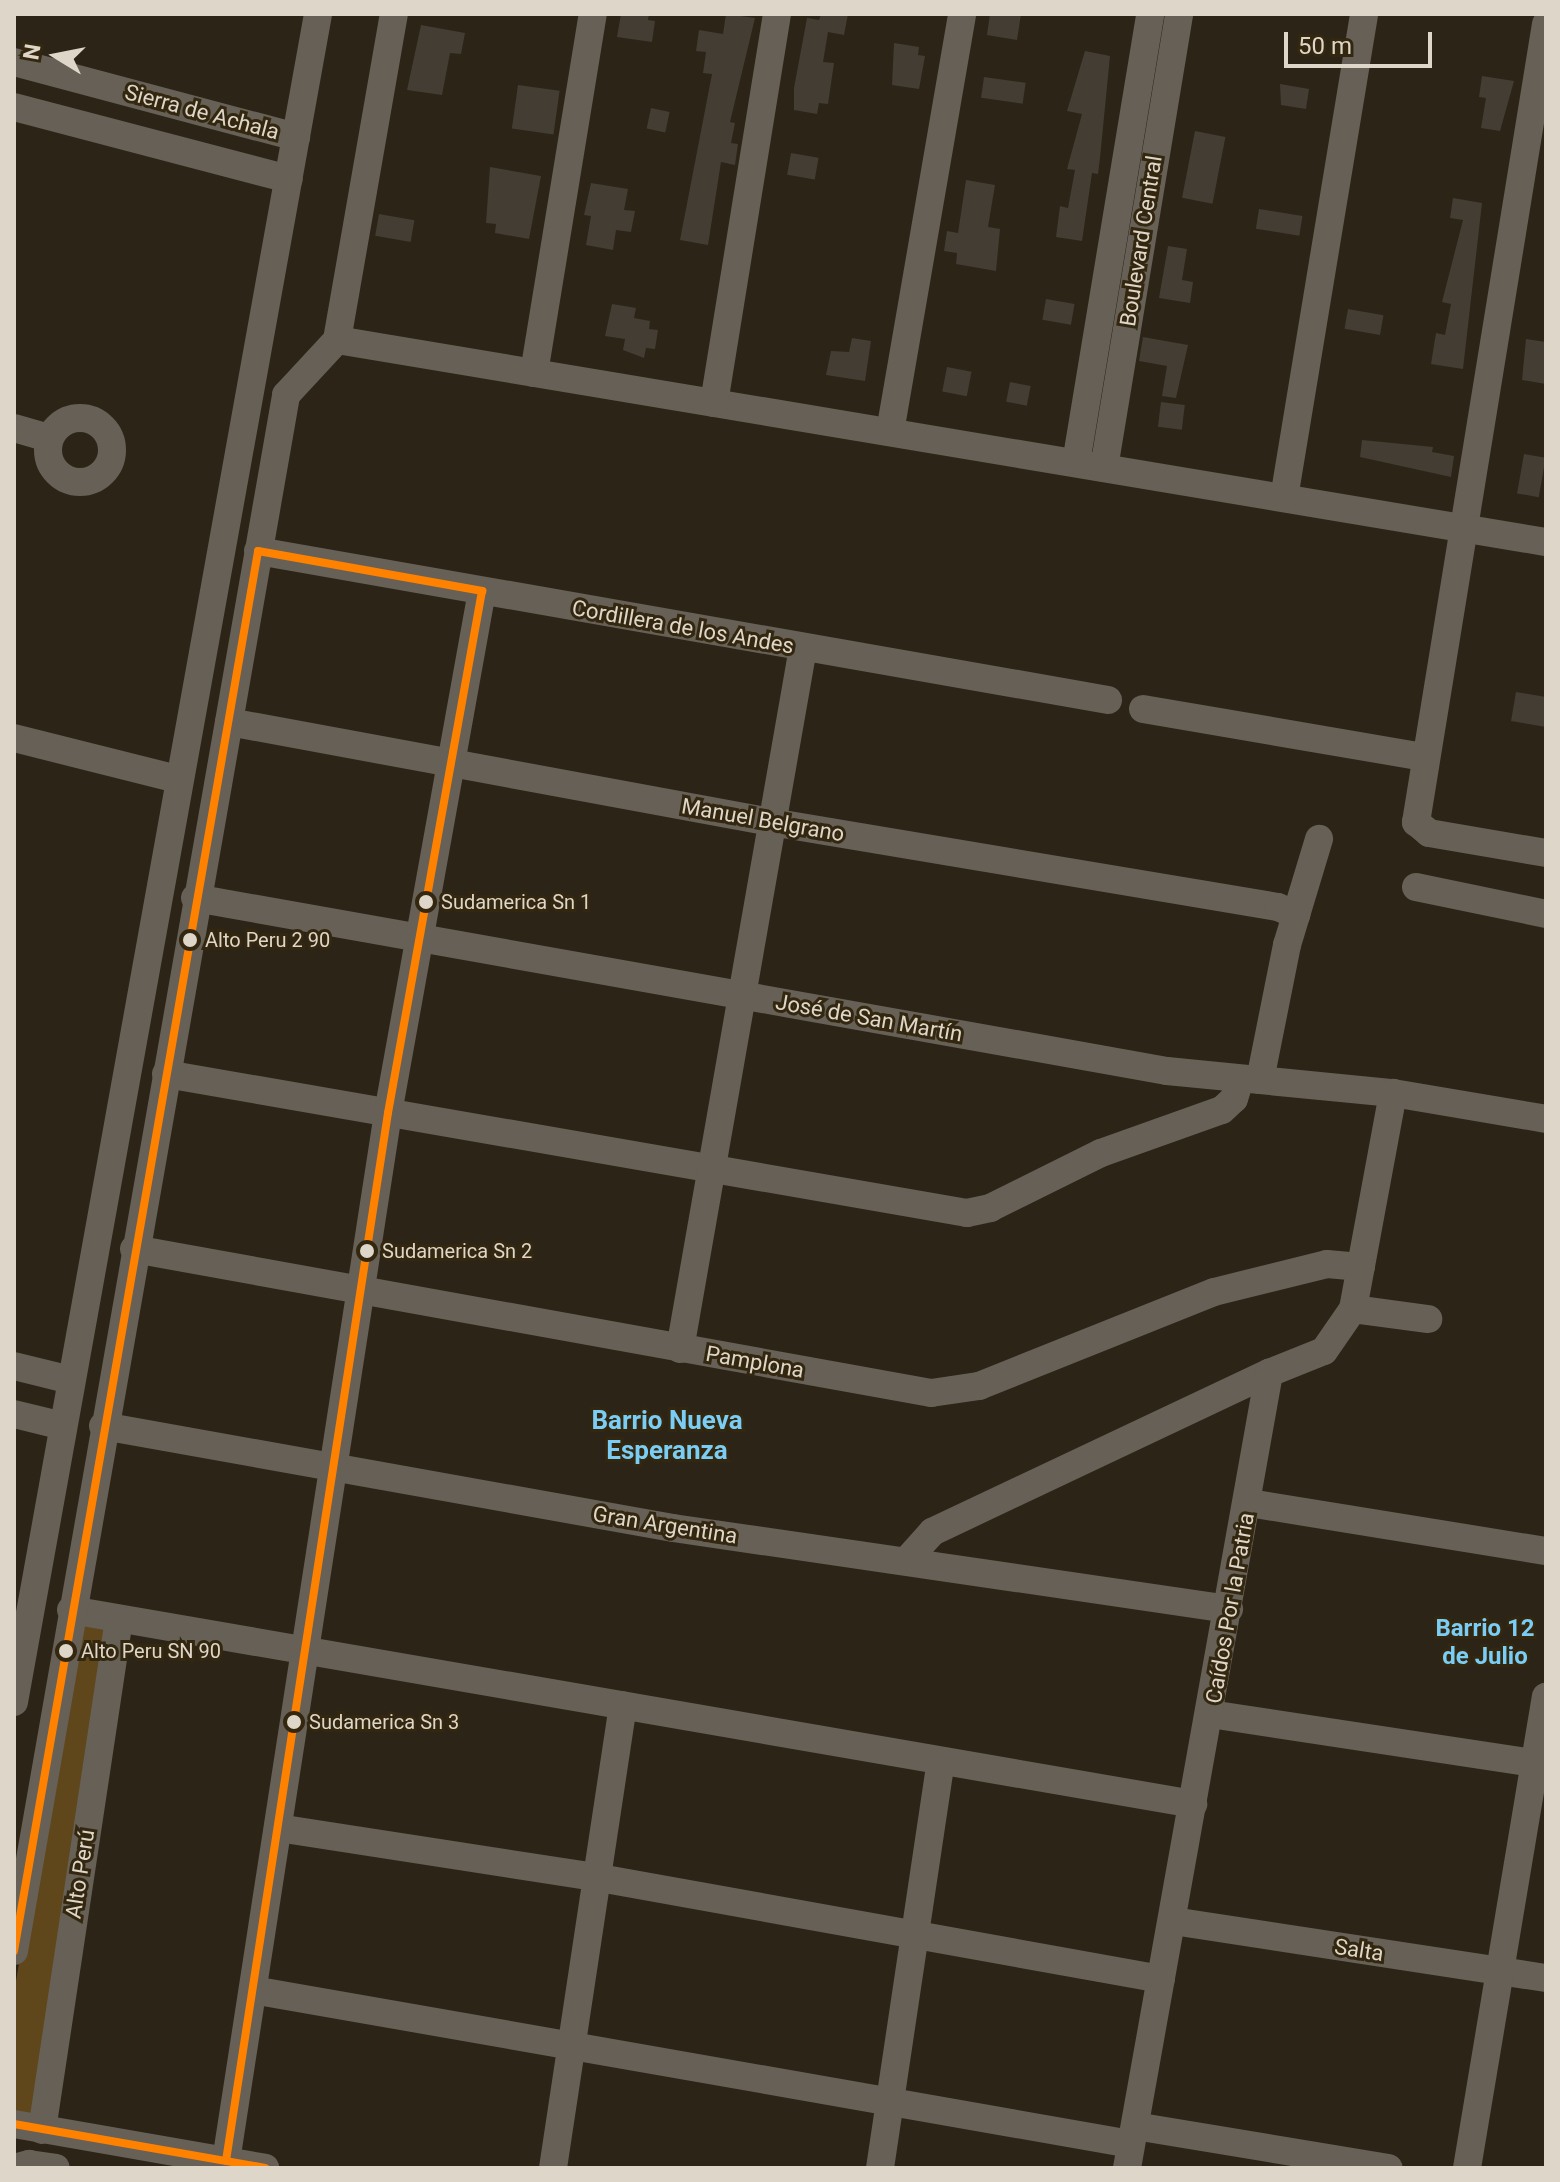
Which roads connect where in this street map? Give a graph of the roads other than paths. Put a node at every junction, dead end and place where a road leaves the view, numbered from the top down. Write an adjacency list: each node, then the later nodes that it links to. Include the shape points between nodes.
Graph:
1 (318, 14): 12 (street)
2 (394, 14): 14 (street)
3 (593, 14): 15 (street)
4 (777, 14): 16 (street)
5 (962, 14): 18 (street)
6 (1150, 14): 20 (street, Boulevard Central)
7 (1179, 14): 20 (street, Boulevard Central)
8 (1364, 14): 21 (street)
9 (1546, 24): 22 (street)
10 (14, 62): 12 (street, Sierra de Achala)
11 (14, 107): 13 (street, Sierra de Achala)
12 (296, 137): 13 (street)
13 (289, 179): 33 (street)
14 (337, 340): 15 (street); 24 (street, via 286,395)
15 (534, 373): 16 (street)
16 (714, 403): 18 (street)
17 (14, 428): 19 (street)
18 (890, 432): 20 (street)
19 (50, 438)
20 (1090, 466): 21 (street)
21 (1284, 498): 22 (street)
22 (1463, 528): 23 (street); 31 (street)
23 (1546, 542)
24 (258, 551): 25 (street, Cordillera de los Andes); 29 (street)
25 (482, 591): 26 (street, Cordillera de los Andes); 32 (street)
26 (803, 648): 27 (street, Cordillera de los Andes); 34 (street)
27 (1108, 700)
28 (1143, 709): 31 (street)
29 (229, 722): 32 (street, Manuel Belgrano); 38 (street)
30 (14, 738): 33 (street)
31 (1425, 757): 36 (street, via 1416,822 1421,829)
32 (452, 766): 34 (street, Manuel Belgrano); 41 (street)
33 (177, 779): 57 (street)
34 (771, 822): 40 (street, Manuel Belgrano, via 1278,907); 42 (street)
35 (1319, 839): 40 (street)
36 (1546, 853)
37 (1416, 887): 39 (street)
38 (195, 898): 41 (street, José de San Martín); 43 (street)
39 (1546, 914)
40 (1296, 915): 44 (street)
41 (420, 939): 42 (street, José de San Martín); 46 (street)
42 (740, 995): 44 (street, José de San Martín, via 1167,1071); 48 (street)
43 (166, 1074): 46 (street); 49 (street)
44 (1250, 1080): 45 (street, José de San Martín); 48 (street, via 1222,1110 1101,1153 990,1208 967,1213)
45 (1393, 1093): 47 (street, José de San Martín); 50 (street)
46 (388, 1113): 48 (street); 51 (street)
47 (1546, 1119)
48 (710, 1172): 54 (street)
49 (134, 1249): 51 (street, Pamplona); 60 (street)
50 (1361, 1267): 52 (street); 54 (street, Pamplona, via 1327,1264 1214,1292 953,1392 903,1390)
51 (361, 1290): 54 (street, Pamplona); 61 (street)
52 (1353, 1309): 53 (street); 56 (street, via 1324,1351)
53 (1428, 1319)
54 (680, 1349)
55 (14, 1366): 57 (street)
56 (1269, 1373): 62 (street, Caídos Por la Patria); 64 (street, via 932,1532)
57 (71, 1380): 59 (street)
58 (14, 1414): 59 (street)
59 (63, 1426): 70 (street)
60 (103, 1426): 61 (street, Gran Argentina); 66 (street)
61 (333, 1468): 64 (street, Gran Argentina, via 673,1528); 68 (street)
62 (1249, 1503): 63 (street); 65 (street, Caídos Por la Patria)
63 (1546, 1551)
64 (907, 1560): 65 (street, Gran Argentina)
65 (1229, 1609): 72 (street, Caídos Por la Patria)
66 (71, 1610): 67 (street); 80 (street)
67 (119, 1619): 68 (street); 88 (street, Alto Perú)
68 (303, 1650): 71 (street); 76 (street)
69 (1546, 1697): 74 (street)
70 (14, 1702)
71 (623, 1705): 73 (street); 77 (street)
72 (1210, 1714): 74 (street); 75 (street, Caídos Por la Patria)
73 (941, 1762): 75 (street); 79 (street)
74 (1540, 1764): 81 (street)
75 (1193, 1804): 78 (street, Caídos Por la Patria)
76 (278, 1828): 77 (street); 84 (street)
77 (594, 1877): 79 (street); 85 (street)
78 (1173, 1921): 81 (street, Salta); 83 (street, Caídos Por la Patria)
79 (916, 1932): 83 (street); 86 (street)
80 (14, 1951)
81 (1500, 1971): 82 (street, Salta); 97 (street)
82 (1546, 1978)
83 (1161, 1979): 89 (street, Caídos Por la Patria)
84 (253, 1990): 85 (street); 90 (street)
85 (572, 2044): 86 (street); 94 (street)
86 (891, 2101): 89 (street); 95 (street)
87 (14, 2124): 88 (street)
88 (42, 2130): 90 (street)
89 (1131, 2146): 96 (street)
90 (226, 2161): 93 (street)
91 (14, 2168): 92 (street)
92 (56, 2168)
93 (265, 2168)
94 (553, 2168)
95 (880, 2168)
96 (1389, 2168)
97 (1467, 2168)

